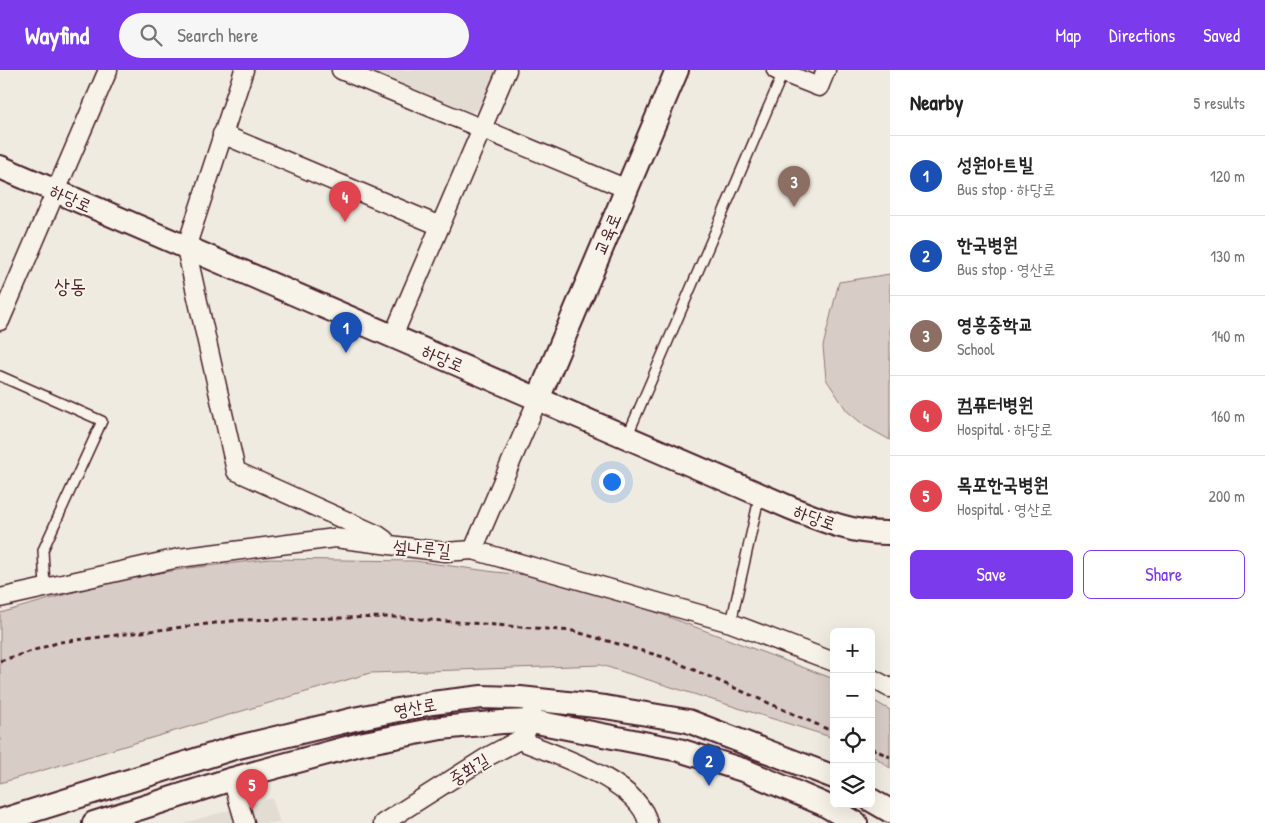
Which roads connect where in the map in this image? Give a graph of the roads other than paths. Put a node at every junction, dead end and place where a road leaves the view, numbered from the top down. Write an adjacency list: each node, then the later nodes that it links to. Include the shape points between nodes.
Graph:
1 (108, 70): 12 (street)
2 (244, 70): 9 (street)
3 (341, 70): 8 (street)
4 (507, 70): 8 (street)
5 (677, 70): 11 (street, 교육로)
6 (826, 70): 7 (street, via 819,87)
7 (779, 71): 19 (lane)
8 (482, 128): 11 (street); 13 (street)
9 (222, 134): 13 (street); 14 (street)
10 (0, 167): 12 (street, 하당로)
11 (627, 189): 18 (street, 교육로)
12 (55, 191): 14 (street, 하당로); 15 (street)
13 (440, 226): 16 (street)
14 (186, 248): 16 (street, 하당로); 22 (street, via 236,471 378,535)
15 (1, 313)
16 (393, 336): 18 (street, 하당로)
17 (0, 376): 24 (lane, via 102,421 43,550)
18 (538, 398): 19 (street, 하당로); 23 (street)
19 (627, 437): 20 (street, 하당로)
20 (760, 494): 21 (street, 하당로, via 853,530); 26 (lane)
21 (890, 533)
22 (392, 545): 23 (street, 섶나루길, via 445,552); 24 (street, 섶나루길, via 335,538 265,546 179,558)
23 (474, 550): 26 (street, 섶나루길)
24 (45, 588): 25 (street, 섶나루길)
25 (0, 598)
26 (731, 623): 27 (street, 섶나루길)
27 (830, 660)
28 (875, 680): 29 (street)
29 (890, 688)
30 (528, 720): 31 (street, 영산로, via 605,707 688,721); 32 (street, 영산로, via 441,728 364,743); 35 (street, 영산로, via 482,697 432,703 234,748); 38 (street, 중화길, via 487,757); 39 (street, via 557,756 577,762 608,779 640,806); 40 (street, 영산로, via 679,750 755,775 823,804)
31 (830, 775)
32 (232, 779): 36 (street, 영산로); 37 (street)
33 (875, 802): 34 (street)
34 (890, 811)
35 (0, 820)
36 (94, 823)
37 (245, 823)
38 (383, 823)
39 (648, 823)
40 (856, 823)

